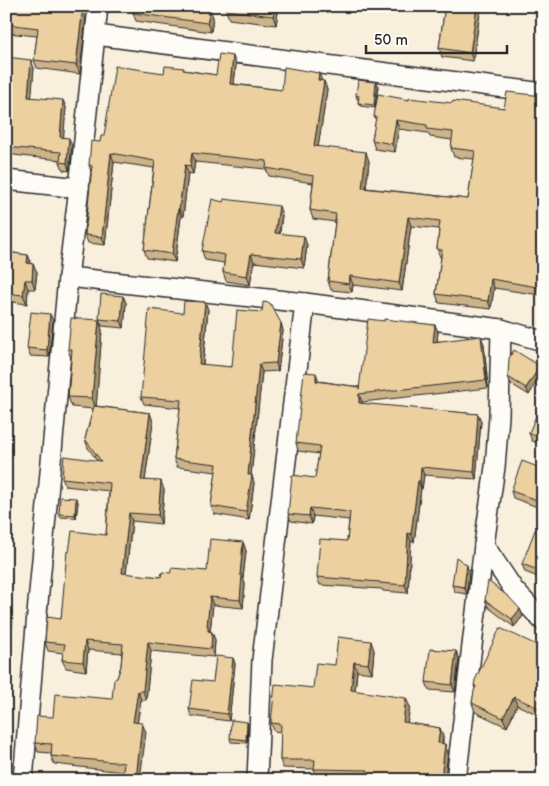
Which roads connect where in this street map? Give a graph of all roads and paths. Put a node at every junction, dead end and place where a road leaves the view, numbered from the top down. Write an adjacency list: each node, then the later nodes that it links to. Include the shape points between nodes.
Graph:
1 (98, 6): 2 (street)
2 (96, 35): 3 (street); 5 (street)
3 (543, 93)
4 (6, 180): 5 (street)
5 (79, 188): 6 (street)
6 (68, 277): 7 (street); 12 (street)
7 (305, 304): 8 (street); 13 (street, via 262,660)
8 (501, 329): 9 (street); 10 (street, via 495,467)
9 (543, 341)
10 (484, 546): 11 (street, via 514,590); 14 (street)
11 (543, 621)
12 (23, 780)
13 (257, 780)
14 (456, 780)

